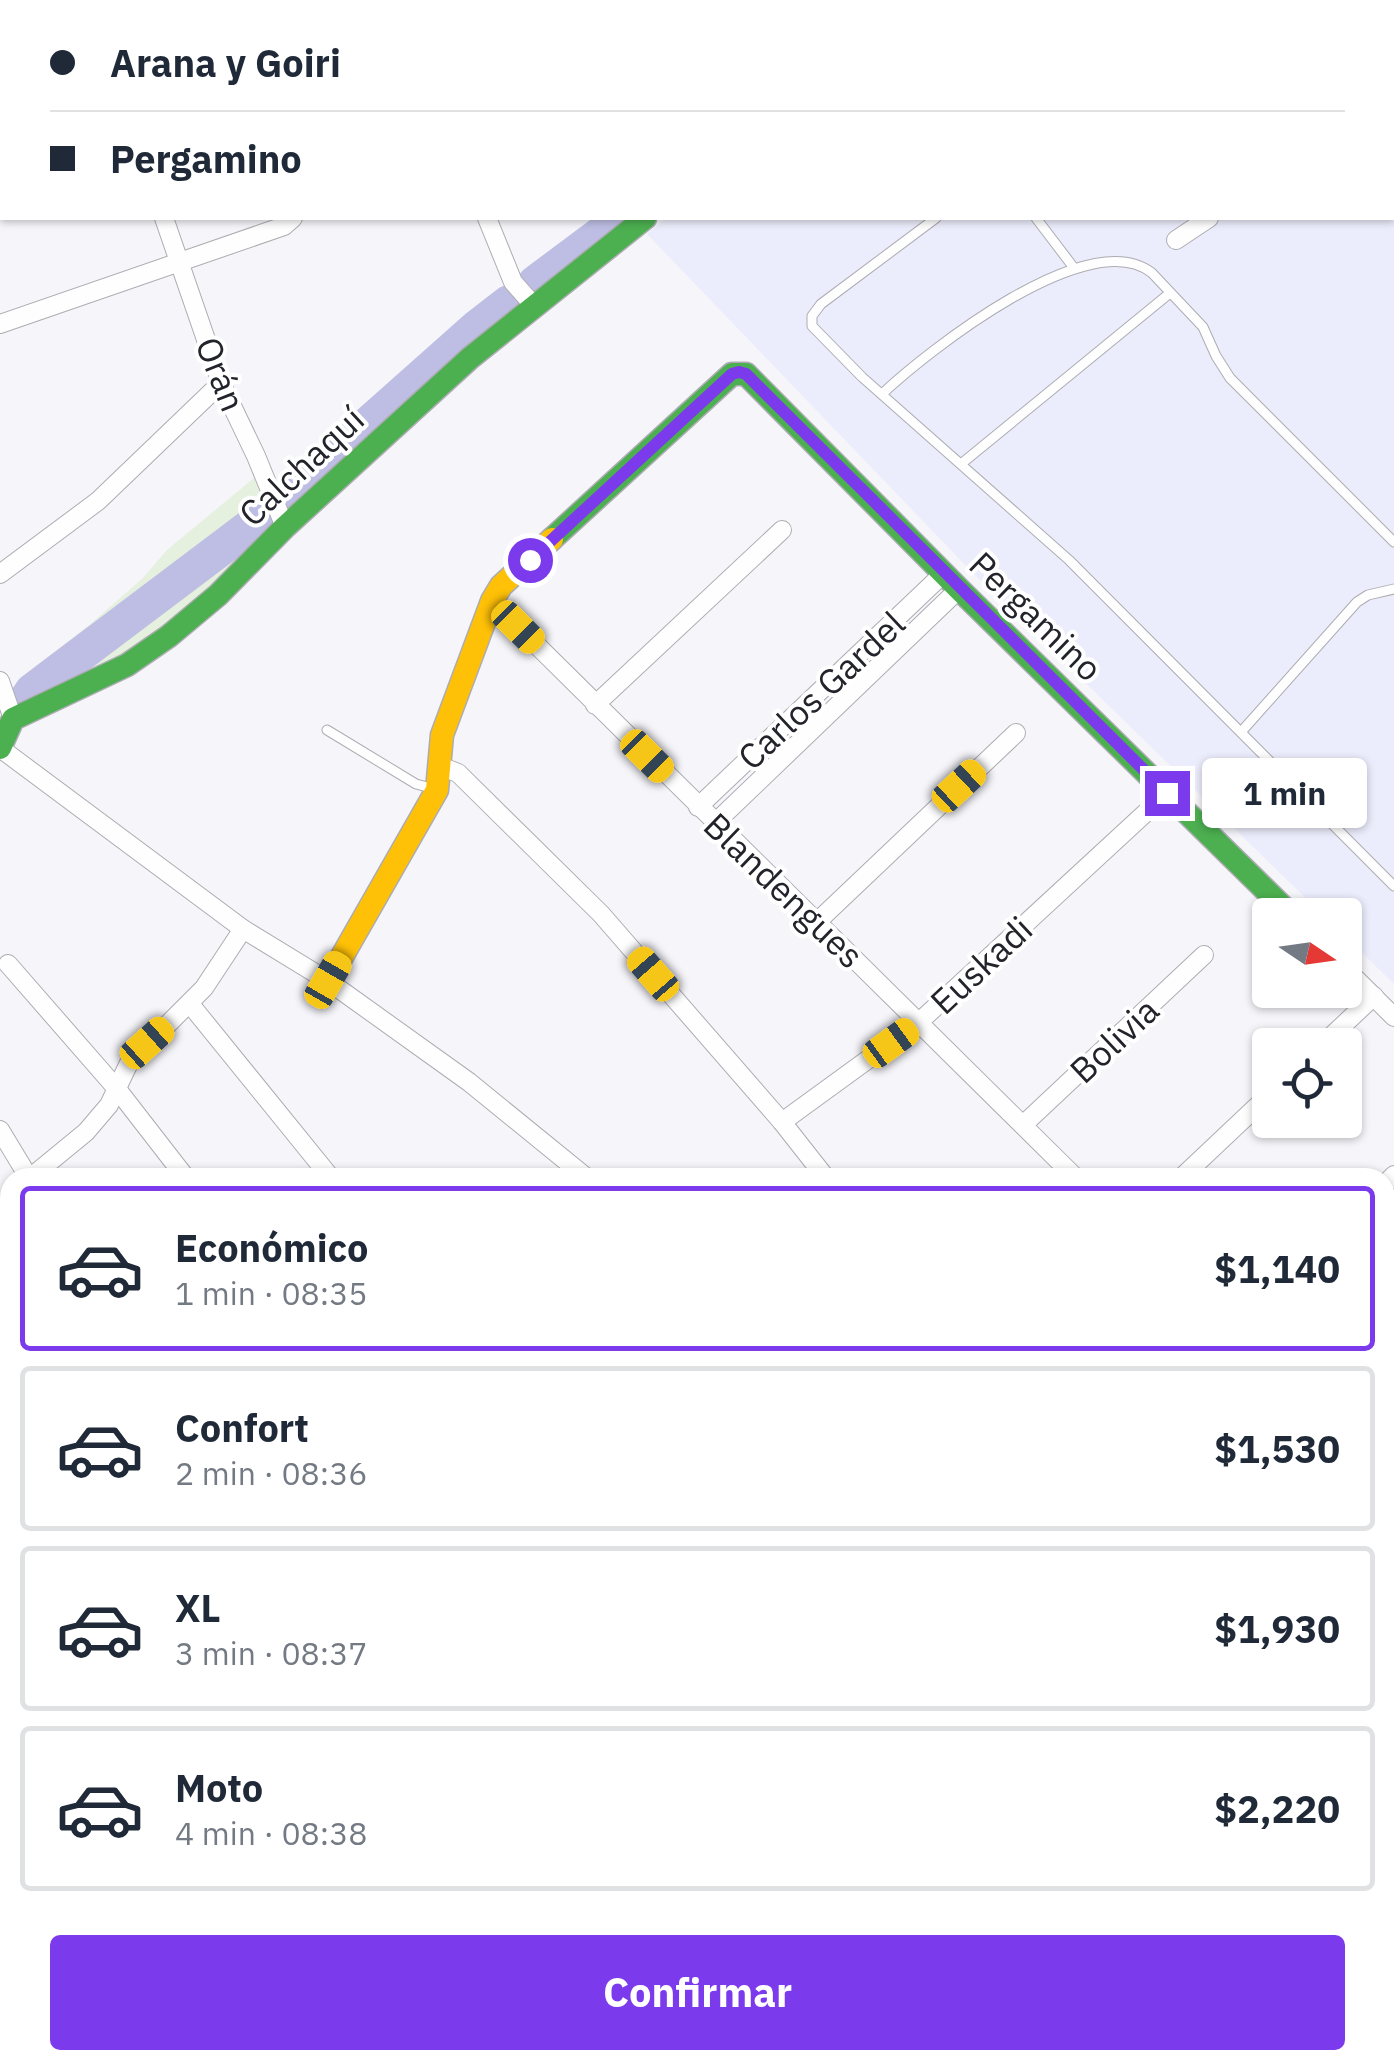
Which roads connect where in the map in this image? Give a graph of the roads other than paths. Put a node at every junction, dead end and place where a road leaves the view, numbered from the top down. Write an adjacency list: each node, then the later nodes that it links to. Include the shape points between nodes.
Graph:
1 (165, 220): 9 (street, Orán)
2 (291, 220): 9 (street)
3 (489, 220): 12 (street, via 513,282)
4 (643, 220): 12 (street, Calchaquí)
5 (933, 220): 15 (lane, via 812,316 812,326)
6 (1038, 220): 10 (lane)
7 (1206, 220): 8 (street)
8 (1176, 240)
9 (180, 262): 13 (street); 14 (street, Orán)
10 (1074, 268): 11 (lane, via 1125,260 1142,266); 15 (lane, via 987,313)
11 (1170, 293): 16 (lane); 19 (lane, via 1203,327 1230,378)
12 (535, 307): 17 (street, Calchaquí)
13 (0, 324)
14 (221, 383): 17 (street, Orán); 20 (street, via 98,500)
15 (882, 394): 16 (lane)
16 (961, 464): 28 (lane, via 1069,560)
17 (284, 527): 26 (street, Calchaquí, via 168,636 127,665)
18 (782, 530): 25 (street)
19 (1394, 542)
20 (0, 574)
21 (951, 582): 23 (street, Pergamino, via 746,374 732,374); 33 (street, Pergamino); 34 (street, Carlos Gardel); 35 (street, Carlos Gardel)
22 (1394, 589): 28 (lane, via 1358,602)
23 (492, 601): 25 (street, Blandengues); 31 (street, via 442,735)
24 (0, 681): 26 (street)
25 (595, 705): 34 (street, Blandengues)
26 (13, 719): 30 (street)
27 (327, 730): 32 (lane, via 416,784)
28 (1241, 732): 36 (lane)
29 (1016, 733): 38 (street)
30 (0, 748): 39 (street)
31 (440, 766): 32 (street); 51 (street, via 458,773 601,914)
32 (438, 790): 42 (street)
33 (1167, 793): 37 (street, Pergamino); 47 (street, Euskadi)
34 (698, 807): 35 (street, Blandengues)
35 (715, 823): 38 (street, Blandengues)
36 (1394, 886)
37 (1274, 898)
38 (819, 920): 47 (street, Blandengues)
39 (242, 929): 42 (street); 45 (street)
40 (1204, 955): 52 (street, Bolivia)
41 (8, 964): 49 (street)
42 (328, 980): 58 (street)
43 (1362, 984): 44 (street)
44 (1374, 996): 46 (street); 48 (street)
45 (190, 1004): 49 (street, via 129,1063); 57 (street)
46 (1394, 1016)
47 (918, 1023): 51 (street, Euskadi); 52 (street, Blandengues)
48 (1340, 1028)
49 (116, 1089): 55 (street, via 86,1132); 56 (street)
50 (1252, 1111): 61 (street)
51 (782, 1122): 59 (street)
52 (1023, 1125): 60 (street, Blandengues)
53 (0, 1130): 54 (street)
54 (24, 1168)
55 (42, 1168)
56 (178, 1168)
57 (323, 1168)
58 (574, 1168)
59 (818, 1168)
60 (1066, 1168)
61 (1192, 1168)

